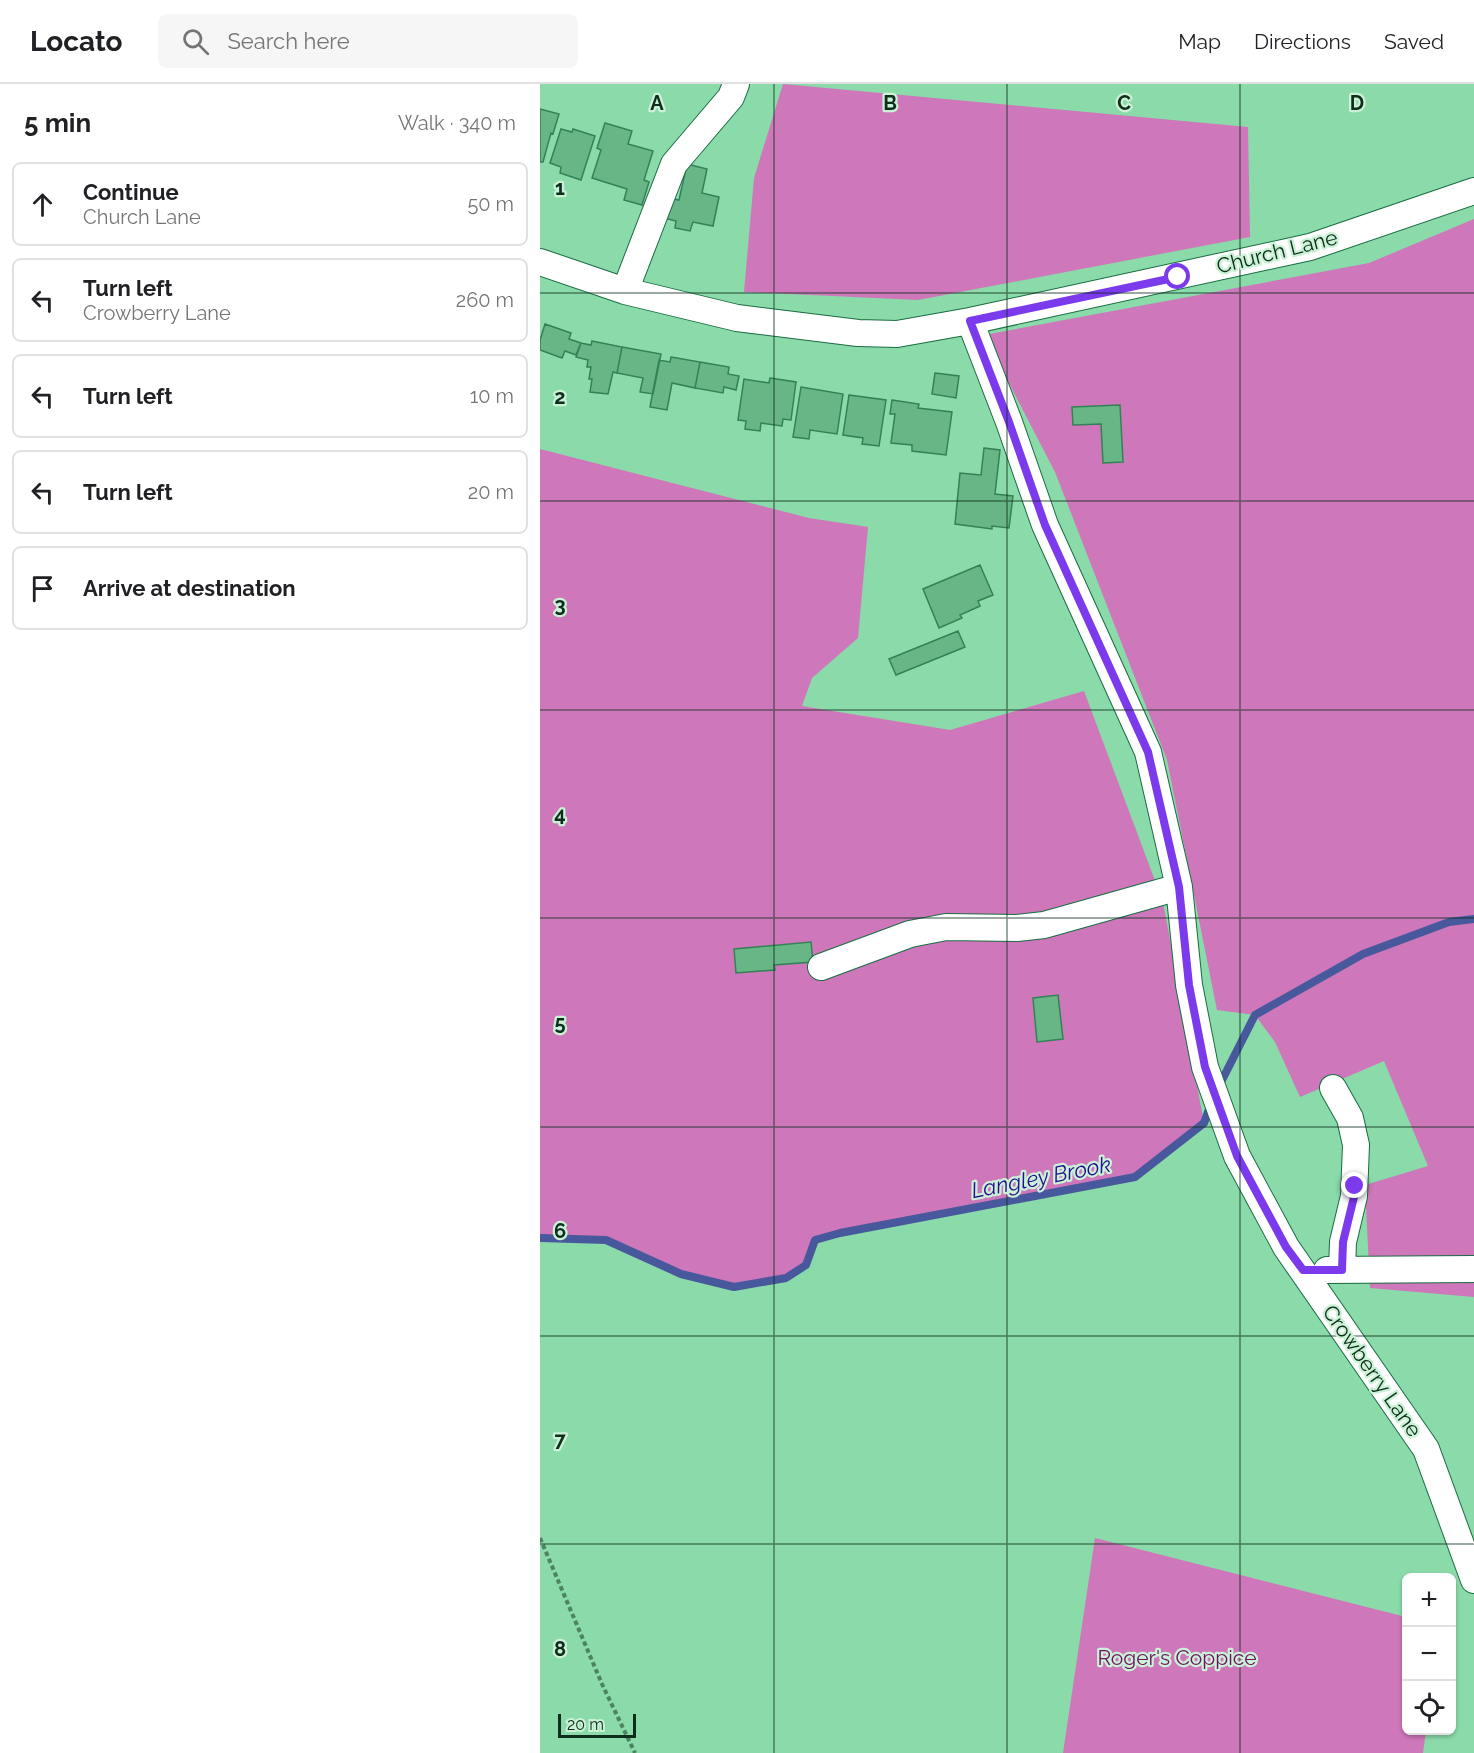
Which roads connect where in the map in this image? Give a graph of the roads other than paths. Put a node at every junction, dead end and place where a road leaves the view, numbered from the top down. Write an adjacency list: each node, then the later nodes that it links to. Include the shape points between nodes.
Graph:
1 (736, 84): 4 (street, via 731,97 675,164)
2 (1474, 191): 5 (street, Church Lane, via 1310,247)
3 (540, 262): 4 (street, Church Lane)
4 (625, 291): 5 (street, Church Lane, via 737,318 858,333 897,334)
5 (970, 321): 6 (street, Crowberry Lane, via 1045,525 1148,752)
6 (1179, 887): 7 (street, via 1044,925 946,927 910,934); 10 (street, Crowberry Lane, via 1189,985 1205,1067 1237,1156 1286,1247)
7 (821, 967)
8 (1333, 1088): 11 (street, via 1350,1118 1356,1145 1354,1197 1345,1229)
9 (1474, 1269): 11 (street)
10 (1303, 1270): 11 (street); 12 (street, Crowberry Lane, via 1426,1449)
11 (1342, 1270)
12 (1474, 1580)

